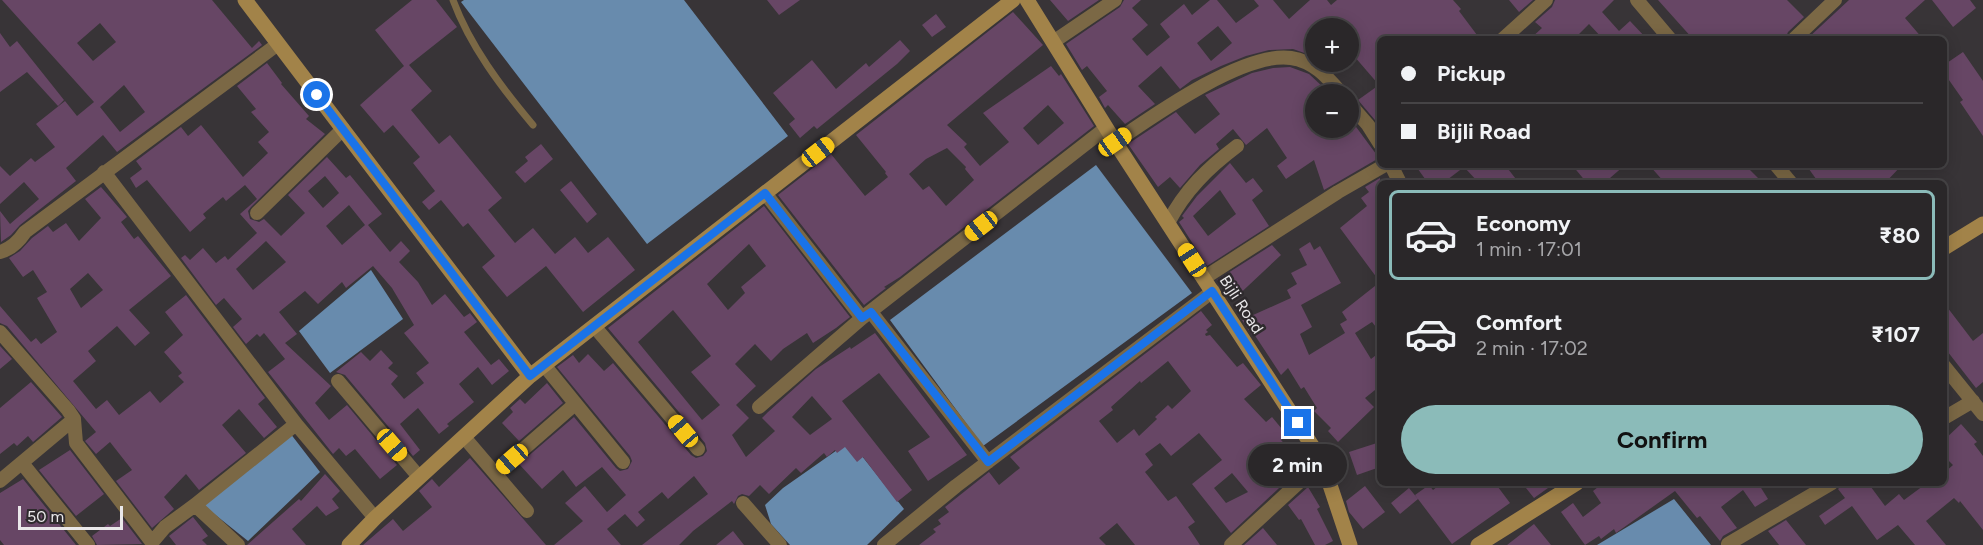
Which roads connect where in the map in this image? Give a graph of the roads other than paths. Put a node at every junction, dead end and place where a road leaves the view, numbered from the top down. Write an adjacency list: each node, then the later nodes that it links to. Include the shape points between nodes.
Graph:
1 (245, 0): 13 (street)
2 (453, 0): 16 (lane, via 501,87)
3 (1013, 0): 26 (street)
4 (1027, 0): 12 (street, Bijli Road)
5 (1115, 0): 12 (street)
6 (1546, 0): 9 (street)
7 (1637, 0): 10 (street)
8 (1835, 0): 11 (street)
9 (1506, 36)
10 (1667, 36)
11 (1797, 36)
12 (1053, 42): 17 (street, Bijli Road)
13 (278, 44): 18 (street); 24 (street)
14 (1334, 84): 20 (street, via 1308,63 1271,58 1184,95)
15 (1359, 115): 19 (street)
16 (532, 125)
17 (1106, 128): 20 (street, Bijli Road); 33 (street)
18 (343, 129): 27 (street); 38 (street)
19 (1377, 138)
20 (1115, 142): 28 (street, Bijli Road)
21 (1237, 146): 28 (street, via 1198,178)
22 (1380, 168): 32 (street, via 1338,192)
23 (1778, 168): 25 (street)
24 (104, 172): 31 (street); 46 (street)
25 (1788, 180)
26 (765, 193): 33 (street); 34 (street)
27 (257, 213)
28 (1168, 223): 32 (street, Bijli Road)
29 (1983, 224): 30 (street)
30 (1947, 247)
31 (0, 252)
32 (1208, 284): 49 (street, Bijli Road); 51 (street)
33 (867, 315): 42 (street); 51 (street)
34 (594, 326): 36 (street); 48 (street)
35 (0, 332): 45 (street)
36 (544, 365): 38 (street); 41 (street)
37 (1947, 370): 40 (street)
38 (530, 376): 47 (street)
39 (338, 381): 54 (street)
40 (1973, 401): 43 (street); 44 (street)
41 (575, 404): 50 (street); 53 (street)
42 (759, 407)
43 (1983, 414)
44 (1947, 416)
45 (74, 419): 52 (street); 59 (street, via 76,443 151,541)
46 (296, 424): 59 (street); 61 (street)
47 (464, 437): 53 (street); 54 (street)
48 (698, 449)
49 (1322, 461): 68 (street); 69 (street, Bijli Road)
50 (623, 462)
51 (988, 462): 67 (street)
52 (22, 463): 55 (street); 63 (street)
53 (496, 473): 60 (street)
54 (419, 477): 61 (street)
55 (0, 481)
56 (1570, 486): 70 (street)
57 (1827, 486): 62 (street)
58 (744, 503): 66 (street)
59 (195, 505): 64 (street)
60 (527, 511)
61 (375, 518): 65 (street)
62 (1728, 544)
63 (88, 545)
64 (238, 545)
65 (349, 545)
66 (780, 545)
67 (884, 545)
68 (1231, 545)
69 (1350, 545)
70 (1478, 545)

